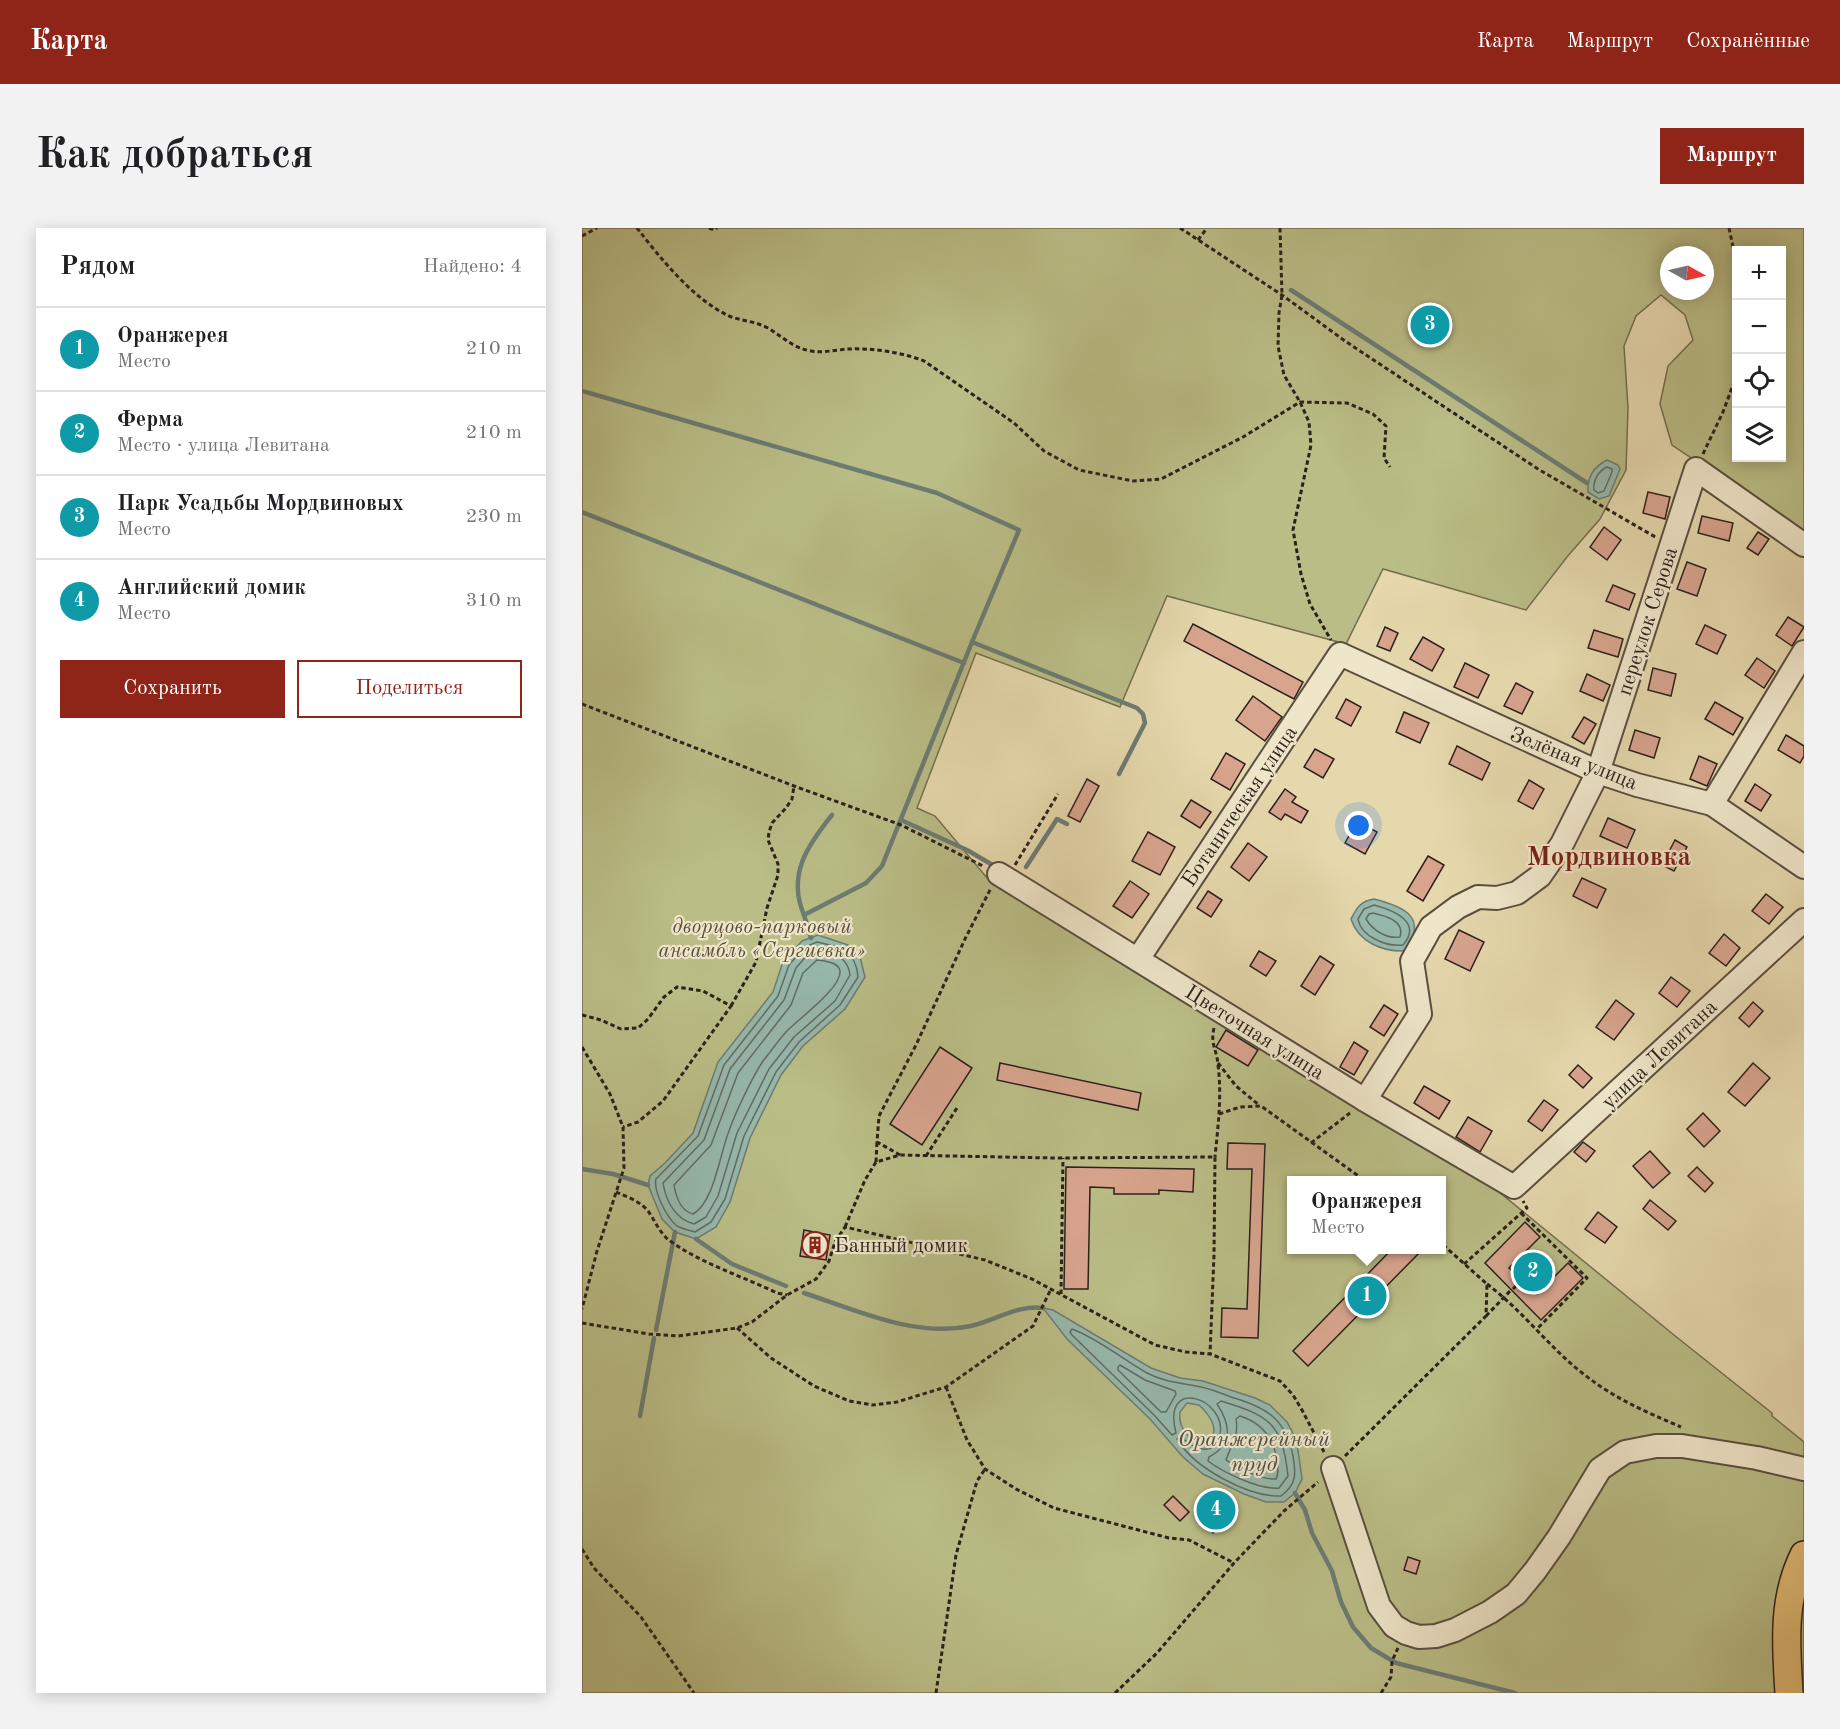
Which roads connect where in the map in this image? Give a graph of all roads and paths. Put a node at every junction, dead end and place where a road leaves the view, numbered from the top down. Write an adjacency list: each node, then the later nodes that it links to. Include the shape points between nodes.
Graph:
1 (597, 228): 9 (path)
2 (637, 228): 14 (path, via 666,266 730,316 767,327 796,348 908,355 924,362 1014,423 1044,451 1079,470 1133,481 1161,478 1243,437)
3 (709, 228): 4 (path)
4 (717, 228)
5 (1180, 228): 10 (path)
6 (1207, 228): 10 (path)
7 (1280, 228): 12 (path)
8 (1729, 228): 11 (path)
9 (582, 236)
10 (1198, 240): 12 (path)
11 (1733, 246)
12 (1282, 295): 14 (path, via 1278,346 1284,375); 18 (path, via 1538,469)
13 (1732, 390): 16 (path)
14 (1300, 402): 15 (path, via 1347,403 1373,414 1386,426 1384,458); 20 (path, via 1309,422 1311,445 1293,530 1310,604)
15 (1390, 467)
16 (1696, 469): 17 (street); 18 (street, переулок Серова)
17 (1804, 545)
18 (1671, 546): 22 (street, переулок Серова)
19 (1804, 652): 25 (street)
20 (1340, 654): 22 (street, Зелёная улица); 29 (street, Ботаническая улица)
21 (582, 704): 23 (path)
22 (1598, 772): 25 (street, Зелёная улица); 35 (street, переулок Серова, via 1562,844 1540,876 1517,893 1478,897 1431,927 1413,961 1420,1014)
23 (794, 786): 27 (path, via 899,824); 30 (path, via 792,799 768,832 778,875 756,962)
24 (1058, 794): 27 (path)
25 (1712, 804): 26 (street, Зелёная улица)
26 (1804, 867)
27 (1003, 877): 29 (street, Цветочная улица); 40 (path, via 964,939 879,1116)
28 (1804, 920): 48 (street, улица Левитана)
29 (1138, 959): 31 (street, Цветочная улица)
30 (731, 1006): 32 (path, via 703,991 678,987 664,997 638,1028 621,1029); 39 (path, via 663,1101 638,1122)
31 (1218, 1009): 34 (path, via 1211,1040); 35 (street, Цветочная улица)
32 (582, 1015)
33 (582, 1047): 39 (path, via 610,1094)
34 (1218, 1064): 36 (path, via 1236,1086); 38 (path)
35 (1361, 1105): 41 (path); 48 (street, Цветочная улица)
36 (1261, 1106): 38 (path); 41 (path)
37 (957, 1108): 43 (path)
38 (1219, 1114): 44 (path)
39 (622, 1127): 49 (path, via 624,1168)
40 (877, 1142): 42 (path); 46 (path)
41 (1311, 1143): 47 (path)
42 (900, 1155): 43 (path); 46 (path)
43 (927, 1156): 45 (path)
44 (1215, 1156): 45 (path); 67 (path)
45 (1063, 1158): 60 (path)
46 (876, 1162): 51 (path)
47 (1358, 1176)
48 (1514, 1187): 50 (path, via 1527,1208)
49 (616, 1192): 59 (path, via 647,1210 669,1240 703,1262); 62 (path)
50 (1521, 1213): 54 (path); 66 (path, via 1587,1278)
51 (845, 1227): 58 (path, via 985,1260); 59 (path, via 816,1279)
52 (1446, 1248): 54 (path)
53 (1519, 1258): 55 (path, via 1525,1264)
54 (1464, 1264): 56 (path)
55 (1525, 1277): 57 (path, via 1535,1287); 61 (path)
56 (1486, 1284): 61 (path); 63 (path)
57 (1543, 1288)
58 (1051, 1289): 60 (path); 68 (path, via 1033,1326)
59 (787, 1295): 65 (path, via 752,1322)
60 (1061, 1295): 67 (path, via 1155,1345)
61 (1504, 1297): 63 (path); 66 (path)
62 (582, 1309)
63 (1486, 1316): 70 (path)
64 (582, 1323): 65 (path, via 678,1336)
65 (737, 1328): 68 (path, via 771,1358 814,1386 849,1401 873,1405 897,1402)
66 (1537, 1329): 69 (path, via 1580,1371 1616,1398)
67 (1210, 1354): 70 (path, via 1280,1381 1293,1395)
68 (946, 1387): 71 (path, via 967,1440)
69 (1684, 1428)
70 (1334, 1468): 75 (path, via 1284,1511); 76 (street, via 1379,1606 1394,1626)
71 (985, 1469): 75 (path, via 1054,1508 1189,1540); 78 (path, via 977,1481 956,1555)
72 (1804, 1469): 76 (street, via 1682,1446 1625,1452 1600,1468 1559,1537 1516,1594 1455,1630 1436,1636)
73 (582, 1549): 77 (path, via 594,1568 641,1617)
74 (1804, 1555): 81 (main road, via 1787,1611)
75 (1234, 1563): 79 (path, via 1157,1653)
76 (1406, 1633): 80 (path, via 1394,1654 1391,1677)
77 (694, 1693)
78 (936, 1693)
79 (1115, 1693)
80 (1381, 1693)
81 (1789, 1693)

